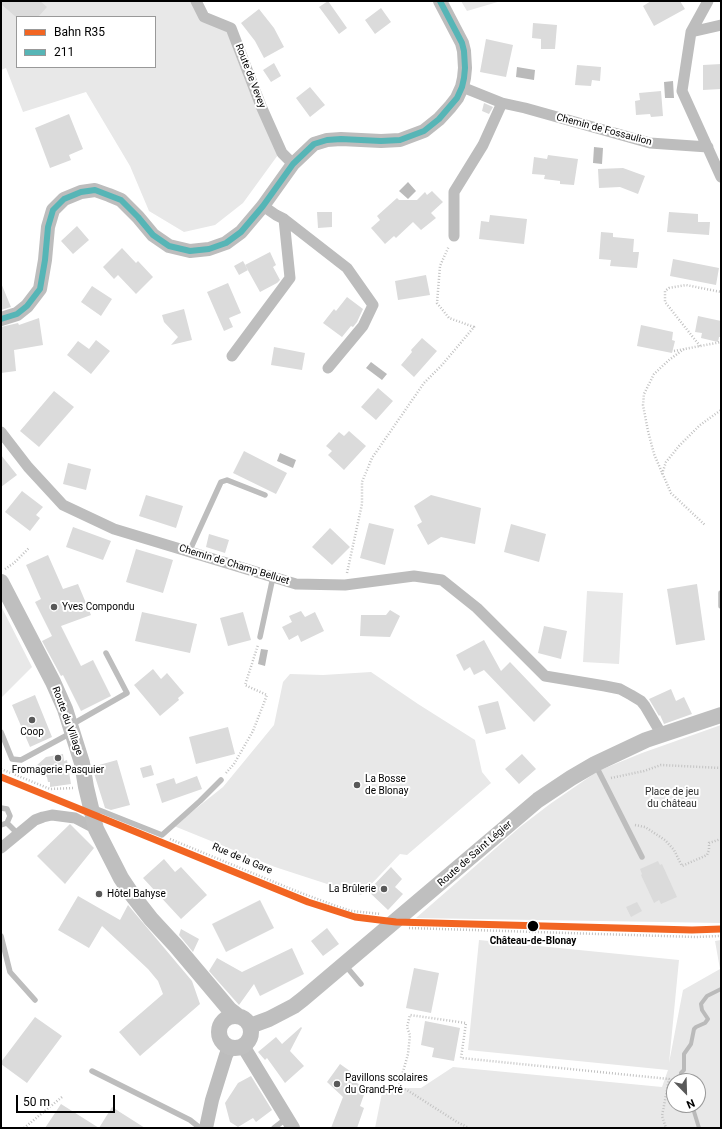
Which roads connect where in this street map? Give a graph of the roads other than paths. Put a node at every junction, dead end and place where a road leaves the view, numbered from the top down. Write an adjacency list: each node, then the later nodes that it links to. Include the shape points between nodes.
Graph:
1 (196, 1): 9 (street, Route de Vevey, via 204,17 231,28 282,153)
2 (440, 1): 6 (street, via 462,43 465,68)
3 (708, 1): 5 (street)
4 (721, 25): 5 (street)
5 (691, 32): 8 (street, via 682,91)
6 (462, 87): 7 (street, Chemin de Fossaulion); 9 (street, via 450,107 424,131 400,140 327,140 314,144)
7 (502, 103): 8 (street, Chemin de Fossaulion, via 650,144); 13 (street, via 483,145 454,192)
8 (708, 147): 10 (street)
9 (293, 164): 11 (street)
10 (721, 177)
11 (263, 206): 12 (street); 14 (street, via 241,232 226,243 209,249 190,251 169,246 153,235 121,200 95,190 64,198 53,210 48,227 46,260 40,289 17,314)
12 (284, 219): 15 (street, via 290,278); 16 (street, via 347,268 373,305 363,326)
13 (454, 236)
14 (1, 319)
15 (232, 356)
16 (328, 368)
17 (1, 432): 19 (street, Chemin de Champ Belluet, via 28,467 63,505 114,529)
18 (264, 495): 19 (lane, via 227,480 221,482)
19 (189, 552): 20 (street, Chemin de Champ Belluet)
20 (273, 577): 24 (lane); 29 (street, Chemin de Champ Belluet, via 296,584 344,585 414,576 442,580 478,608 545,676 605,686 631,695 645,706)
21 (1, 582): 27 (main road, Route du Village, via 52,682)
22 (721, 593): 23 (lane)
23 (721, 606)
24 (260, 637)
25 (106, 653): 27 (lane, via 127,693)
26 (721, 715): 29 (main road, Route de Saint Légier)
27 (72, 728): 28 (lane, via 21,760 12,758); 32 (main road, Route du Village)
28 (1, 732)
29 (662, 735): 30 (main road, Route de Saint Légier)
30 (594, 764): 38 (lane); 40 (main road, Route de Saint Légier, via 538,800 387,920)
31 (221, 780): 32 (lane, via 162,835)
32 (90, 806): 35 (main road, Route du Village)
33 (1, 808): 34 (lane, via 7,809 10,814 10,819)
34 (4, 824): 36 (lane)
35 (96, 829): 36 (street, via 75,818 52,815 35,820); 41 (main road, Route du Village, via 133,896)
36 (17, 833): 37 (street)
37 (1, 848)
38 (642, 857)
39 (1, 936): 43 (lane, via 10,972)
40 (345, 965): 42 (lane); 44 (main road, Route de Saint Légier, via 294,1006 270,1019)
41 (204, 979): 44 (main road, Route du Village); 45 (main road, Route du Village)
42 (361, 984)
43 (35, 1000)
44 (244, 1021): 45 (main road, via 232,1016 226,1018); 46 (main road, via 250,1037 248,1042)
45 (219, 1028): 46 (main road, via 220,1039 224,1045)
46 (237, 1047): 48 (street); 50 (street, via 226,1055)
47 (92, 1071): 49 (lane, via 190,1120)
48 (290, 1123): 51 (lane)
49 (200, 1128)
50 (206, 1128)
51 (274, 1128)

